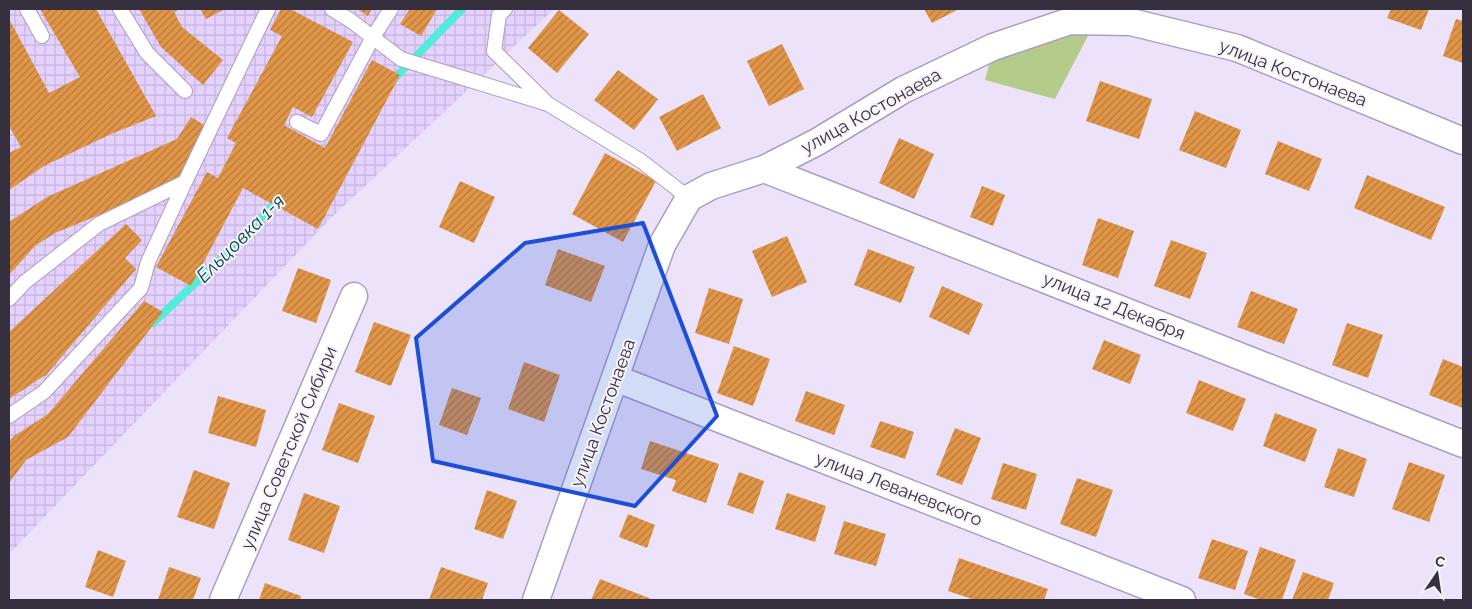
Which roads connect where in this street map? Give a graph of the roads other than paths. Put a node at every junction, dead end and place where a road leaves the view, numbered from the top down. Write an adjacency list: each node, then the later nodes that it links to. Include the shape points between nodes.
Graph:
1 (27, 9): 8 (lane)
2 (120, 9): 10 (lane, via 147,53)
3 (268, 9): 15 (lane)
4 (332, 9): 9 (lane)
5 (391, 9): 9 (lane)
6 (505, 9): 11 (lane, via 499,16 494,51)
7 (1133, 15): 13 (street, улица Костонаева, via 1237,48); 14 (street, улица Костонаева, via 1070,22 993,47 903,90 817,142)
8 (42, 36)
9 (372, 37): 11 (lane, via 401,59); 12 (lane, via 321,134)
10 (184, 91)
11 (548, 104): 16 (lane, via 641,161)
12 (297, 122)
13 (1463, 141)
14 (764, 168): 16 (street, улица Костонаева, via 711,186); 21 (street, улица 12 Декабря)
15 (185, 182): 18 (lane, via 99,224 25,282); 20 (lane, via 148,262 142,288 44,392)
16 (689, 198): 19 (street, улица Костонаева, via 662,245)
17 (354, 296): 22 (street, улица Советской Сибири)
18 (9, 299)
19 (616, 378): 23 (street, улица Костонаева); 24 (street, улица Леваневского)
20 (9, 416)
21 (1463, 444)
22 (223, 600)
23 (536, 600)
24 (1182, 600)

